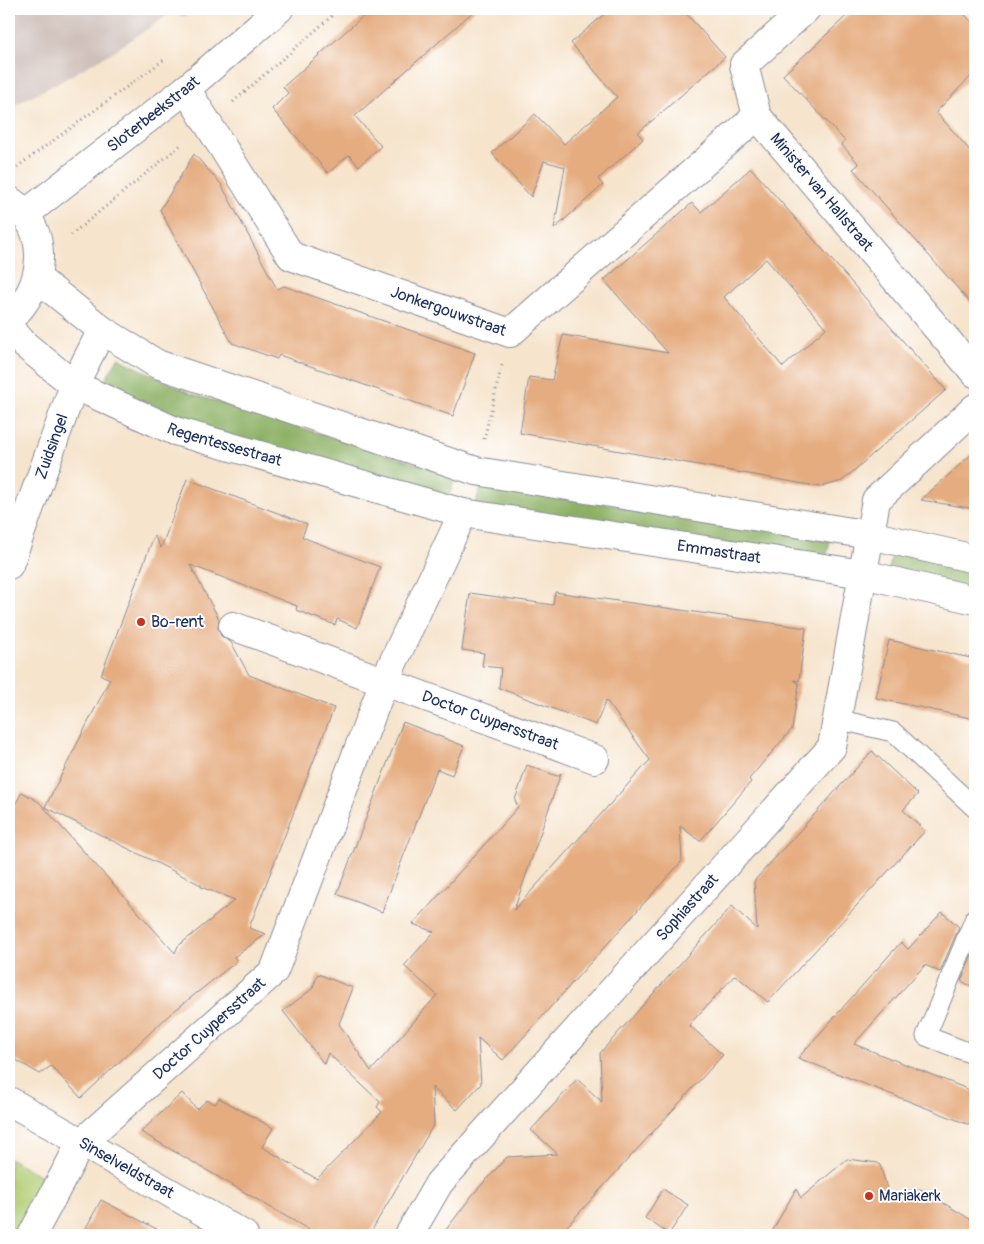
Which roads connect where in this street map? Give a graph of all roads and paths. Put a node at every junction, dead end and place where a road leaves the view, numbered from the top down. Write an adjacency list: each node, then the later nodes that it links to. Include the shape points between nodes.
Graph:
1 (279, 9): 4 (street, Sloterbeekstraat)
2 (806, 9): 5 (street, Minister van Hallstraat, via 744,65)
3 (173, 53): 6 (path)
4 (186, 89): 7 (street, Sloterbeekstraat); 12 (street, Jonkergouwstraat, via 291,256)
5 (757, 116): 12 (street, Jonkergouwstraat); 13 (street, Minister van Hallstraat)
6 (12, 171)
7 (16, 208): 8 (street, via 33,228 40,261)
8 (38, 278): 9 (street, via 30,295); 11 (street)
9 (9, 318)
10 (9, 328): 14 (street, Regentessestraat)
11 (102, 330): 14 (street, Zuidsingel); 16 (street, via 157,364)
12 (510, 333): 16 (path)
13 (975, 372)
14 (74, 385): 17 (street, Regentessestraat, via 176,431); 20 (street, Zuidsingel)
15 (975, 408): 18 (street, Sophiastraat, via 876,500)
16 (476, 471): 17 (street, Doctor Cuypersstraat); 18 (street)
17 (463, 513): 21 (street, Emmastraat); 24 (street, Doctor Cuypersstraat)
18 (870, 535): 19 (street); 21 (street, Sophiastraat)
19 (975, 559)
20 (9, 566)
21 (863, 574): 22 (street, Emmastraat); 25 (street, Sophiastraat)
22 (975, 600)
23 (233, 626): 24 (street, Doctor Cuypersstraat)
24 (384, 682): 26 (street, Doctor Cuypersstraat); 31 (street, Doctor Cuypersstraat, via 274,971)
25 (836, 719): 27 (lane, via 892,732); 34 (street, Sophiastraat, via 832,747 439,1183)
26 (595, 759)
27 (975, 808)
28 (975, 918): 29 (lane, via 926,1036)
29 (975, 1055)
30 (9, 1101): 31 (street, Sinselveldstraat)
31 (81, 1144): 32 (street, Doctor Cuypersstraat); 33 (street, Sinselveldstraat)
32 (32, 1235)
33 (244, 1235)
34 (409, 1235)

